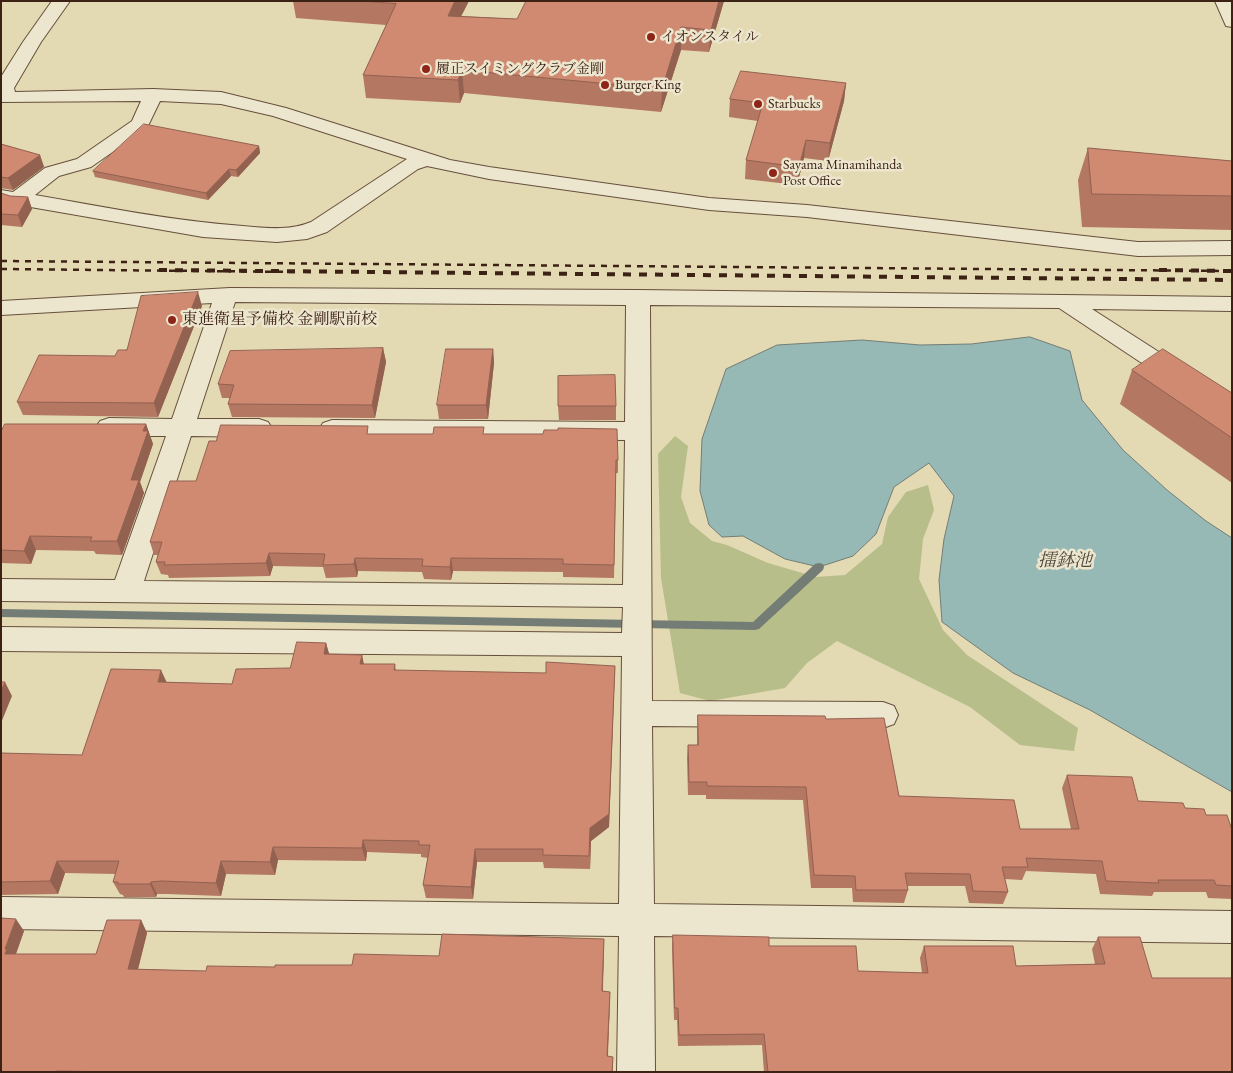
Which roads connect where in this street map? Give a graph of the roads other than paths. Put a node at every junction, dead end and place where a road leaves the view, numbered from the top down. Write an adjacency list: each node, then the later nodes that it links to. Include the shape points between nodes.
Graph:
1 (61, 1): 5 (street, via 4,88)
2 (1224, 1): 3 (street)
3 (1232, 22)
4 (153, 95): 5 (street); 6 (street, via 241,101); 7 (street, via 140,124 84,163 52,172)
5 (4, 98)
6 (427, 158): 7 (street, via 411,165 319,226 307,232 276,235 163,225); 8 (street, via 489,173 710,204 807,211 1138,249)
7 (8, 198)
8 (1232, 248)
9 (226, 296): 10 (street); 13 (street); 16 (street)
10 (638, 298): 11 (street); 19 (street)
11 (1064, 301): 12 (street); 14 (street)
12 (1232, 304)
13 (1, 308)
14 (1232, 411)
15 (81, 427): 16 (street)
16 (181, 428): 17 (street); 21 (street)
17 (280, 428)
18 (310, 429): 19 (street)
19 (638, 431): 22 (street)
20 (1, 590): 21 (street)
21 (126, 592): 22 (street)
22 (638, 621): 23 (street); 24 (street)
23 (1, 639)
24 (637, 713): 25 (street); 27 (street)
25 (883, 715)
26 (1, 914): 27 (street)
27 (637, 921): 28 (street); 29 (street)
28 (1232, 927)
29 (636, 1072)

